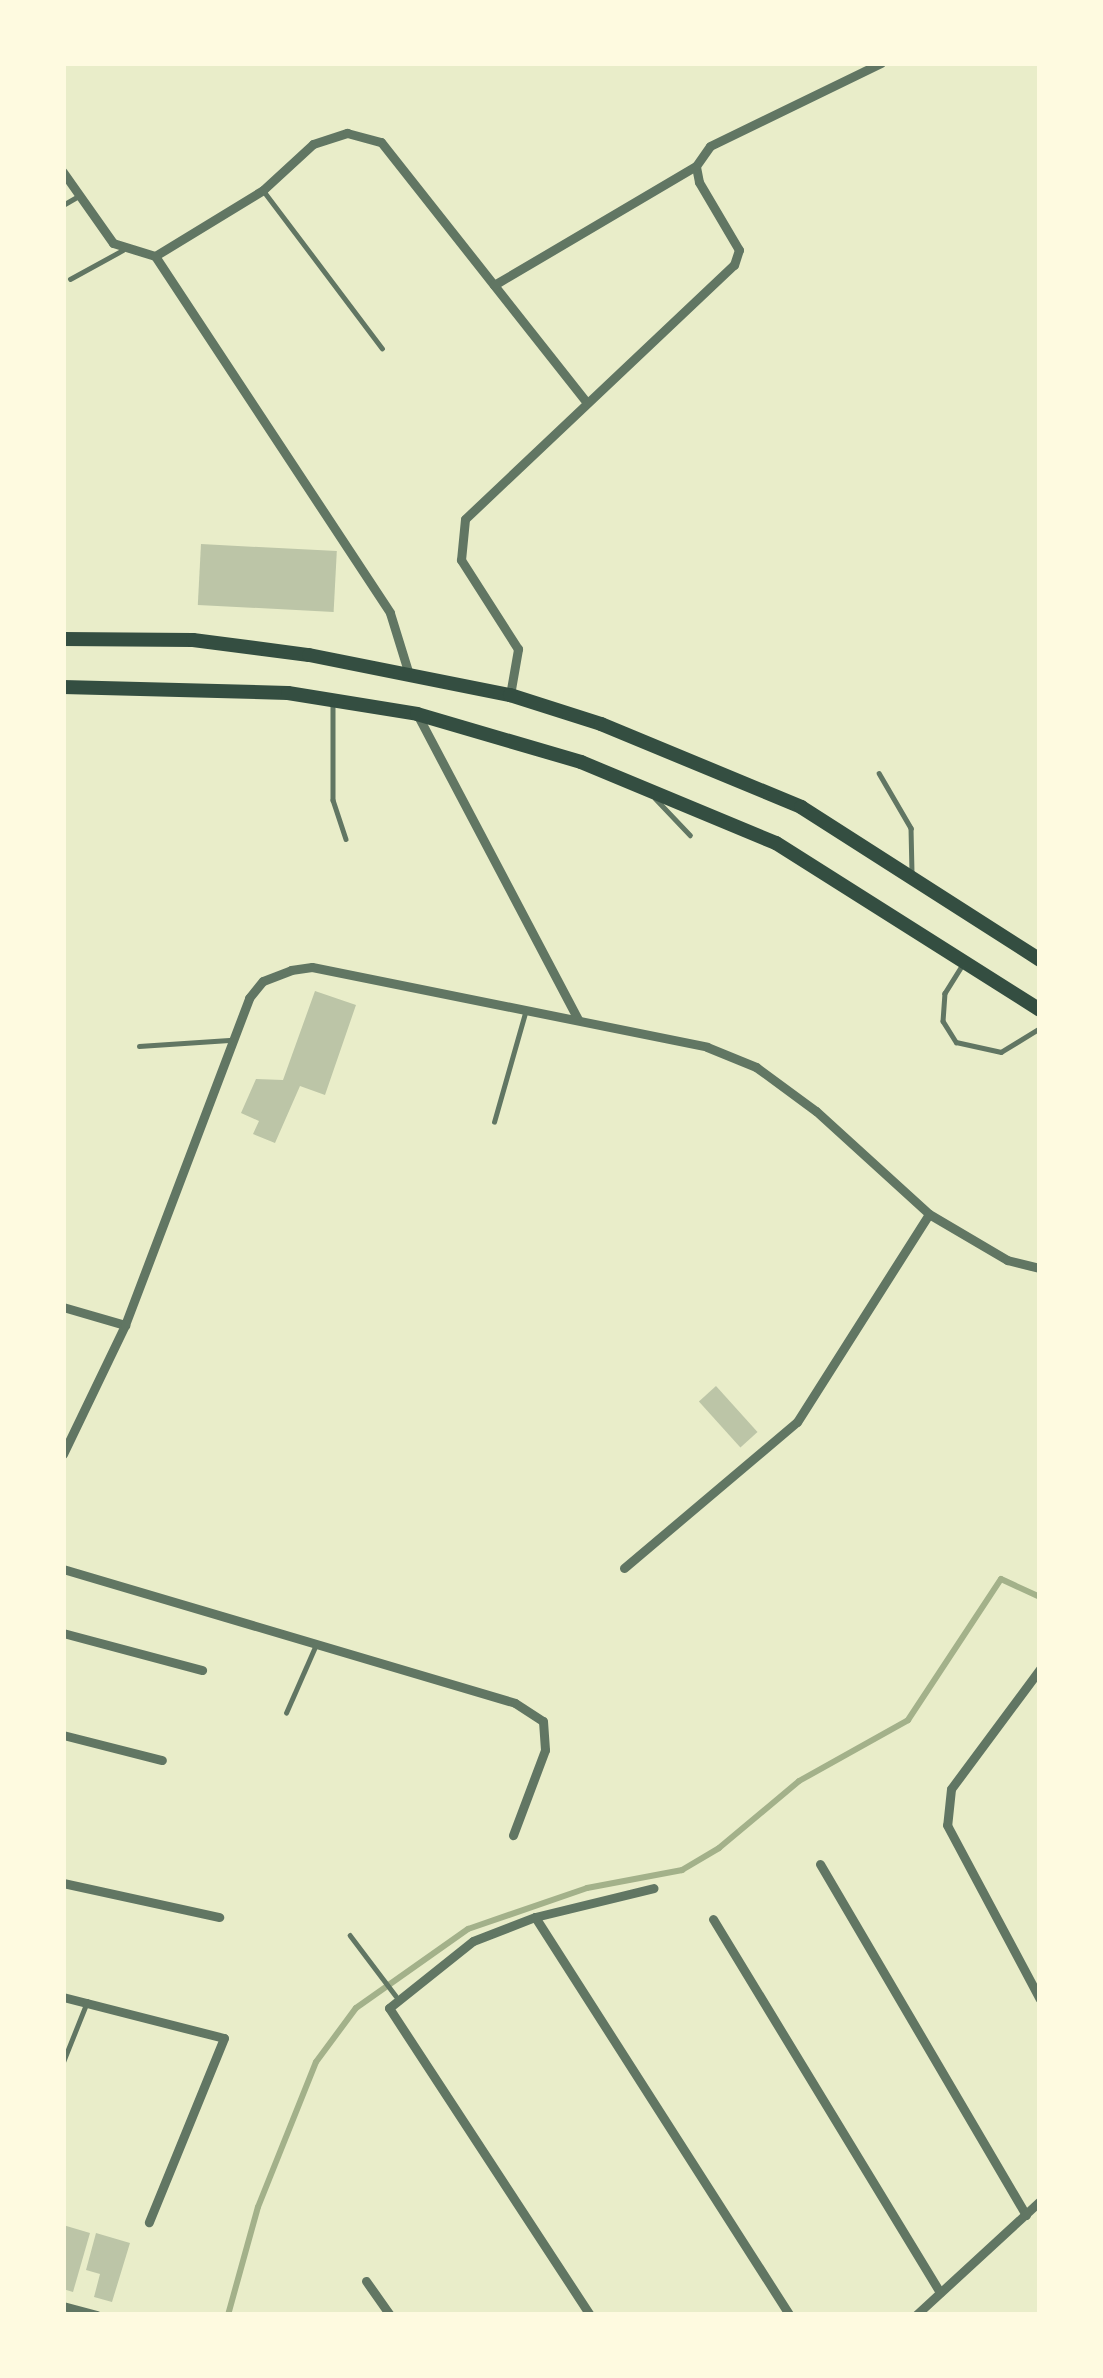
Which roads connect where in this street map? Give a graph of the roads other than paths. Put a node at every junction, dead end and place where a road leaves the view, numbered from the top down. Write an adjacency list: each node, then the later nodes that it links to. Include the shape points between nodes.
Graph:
1 (881, 63): 2 (street, via 710,146)
2 (697, 166): 10 (street); 12 (street, via 739,250 734,265)
3 (63, 172): 5 (street)
4 (262, 190): 8 (street); 10 (street, via 313,144 347,133 381,142); 11 (lane)
5 (77, 196): 6 (lane); 7 (street)
6 (63, 205)
7 (123, 250): 8 (street); 9 (lane)
8 (155, 256): 14 (street, via 390,614)
9 (70, 279)
10 (494, 286): 12 (street)
11 (382, 348)
12 (586, 402): 16 (street, via 465,519 458,543 518,649)
13 (63, 639): 14 (main road, via 193,640)
14 (408, 671): 16 (main road)
15 (63, 687): 17 (main road)
16 (510, 695): 23 (main road, via 745,779)
17 (333, 700): 18 (main road); 22 (lane, via 333,800)
18 (416, 714): 20 (main road); 28 (street)
19 (879, 773): 23 (lane, via 911,828)
20 (648, 788): 21 (lane); 24 (main road, via 776,843)
21 (691, 835)
22 (346, 839)
23 (912, 872): 25 (main road)
24 (967, 958): 27 (main road); 29 (lane, via 945,993 943,1021 956,1042 1001,1052)
25 (1040, 959)
26 (526, 1010): 28 (street); 30 (street, via 312,968 263,981); 32 (lane)
27 (1040, 1010)
28 (578, 1020): 33 (street, via 707,1047 756,1067)
29 (1040, 1028)
30 (233, 1040): 31 (lane); 36 (street)
31 (140, 1046)
32 (494, 1122)
33 (929, 1214): 34 (street, via 1007,1260); 38 (street, via 797,1422)
34 (1040, 1268)
35 (63, 1306): 36 (street)
36 (125, 1325): 37 (street)
37 (63, 1454)
38 (624, 1568)
39 (63, 1569): 41 (street)
40 (63, 1633): 43 (street)
41 (316, 1644): 44 (lane); 47 (street, via 515,1702 543,1720 544,1750)
42 (1040, 1669): 57 (street, via 951,1789 947,1826)
43 (202, 1670)
44 (286, 1713)
45 (63, 1735): 46 (street)
46 (162, 1760)
47 (513, 1835)
48 (820, 1864): 61 (street)
49 (63, 1883): 51 (street)
50 (654, 1888): 52 (street)
51 (219, 1917)
52 (535, 1917): 55 (street, via 473,1941); 69 (street)
53 (713, 1919): 64 (street)
54 (350, 1935): 55 (lane)
55 (394, 1993): 68 (street, via 393,2022)
56 (63, 1997): 58 (street)
57 (1040, 1999)
58 (87, 2002): 59 (lane); 62 (street, via 224,2038)
59 (63, 2062)
60 (1040, 2201): 61 (street)
61 (1026, 2215): 64 (street)
62 (148, 2222)
63 (366, 2282): 67 (street)
64 (940, 2294): 70 (street)
65 (66, 2310): 66 (street)
66 (98, 2315)
67 (390, 2315)
68 (590, 2315)
69 (790, 2315)
70 (916, 2315)

